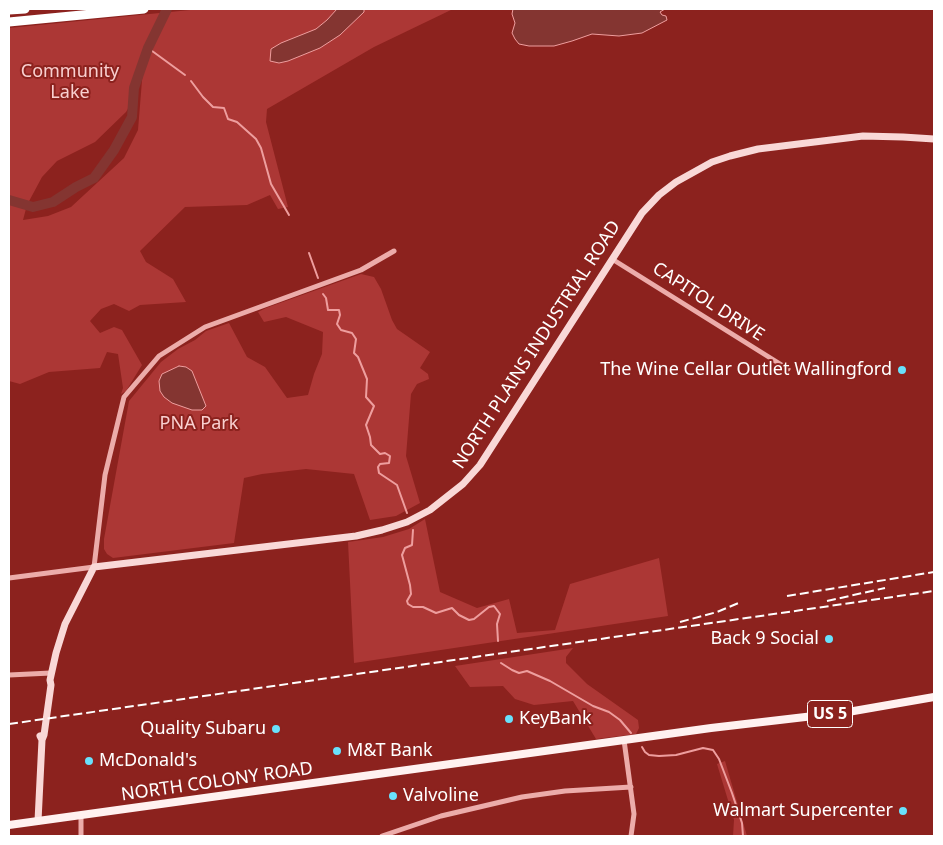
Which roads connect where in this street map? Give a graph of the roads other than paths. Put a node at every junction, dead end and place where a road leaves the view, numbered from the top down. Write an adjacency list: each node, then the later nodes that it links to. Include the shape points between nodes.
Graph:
1 (25, 9): 3 (highway)
2 (144, 9): 4 (highway)
3 (9, 10)
4 (9, 22)
5 (934, 139): 7 (street, NORTH PLAINS INDUSTRIAL ROAD, via 847,138 758,149 712,162 659,195 642,213)
6 (394, 251): 9 (street, via 361,270 204,327 159,356 124,397 106,475)
7 (612, 259): 8 (street, CAPITOL DRIVE); 9 (street, NORTH PLAINS INDUSTRIAL ROAD, via 480,465 463,484 430,510 407,522 356,536)
8 (788, 369)
9 (94, 567): 10 (street); 12 (street, via 65,624)
10 (9, 578)
11 (9, 675): 12 (street)
12 (51, 676): 17 (street, via 42,740)
13 (934, 697): 14 (main road, NORTH COLONY ROAD / US 5, via 848,712)
14 (624, 740): 15 (street); 16 (main road, NORTH COLONY ROAD / US 5)
15 (631, 787): 20 (street, via 565,791 522,798 441,816); 21 (street, via 634,814)
16 (81, 816): 17 (main road, NORTH COLONY ROAD / US 5); 19 (street)
17 (38, 821): 18 (main road, NORTH COLONY ROAD / US 5)
18 (9, 825)
19 (81, 836)
20 (382, 836)
21 (631, 836)

